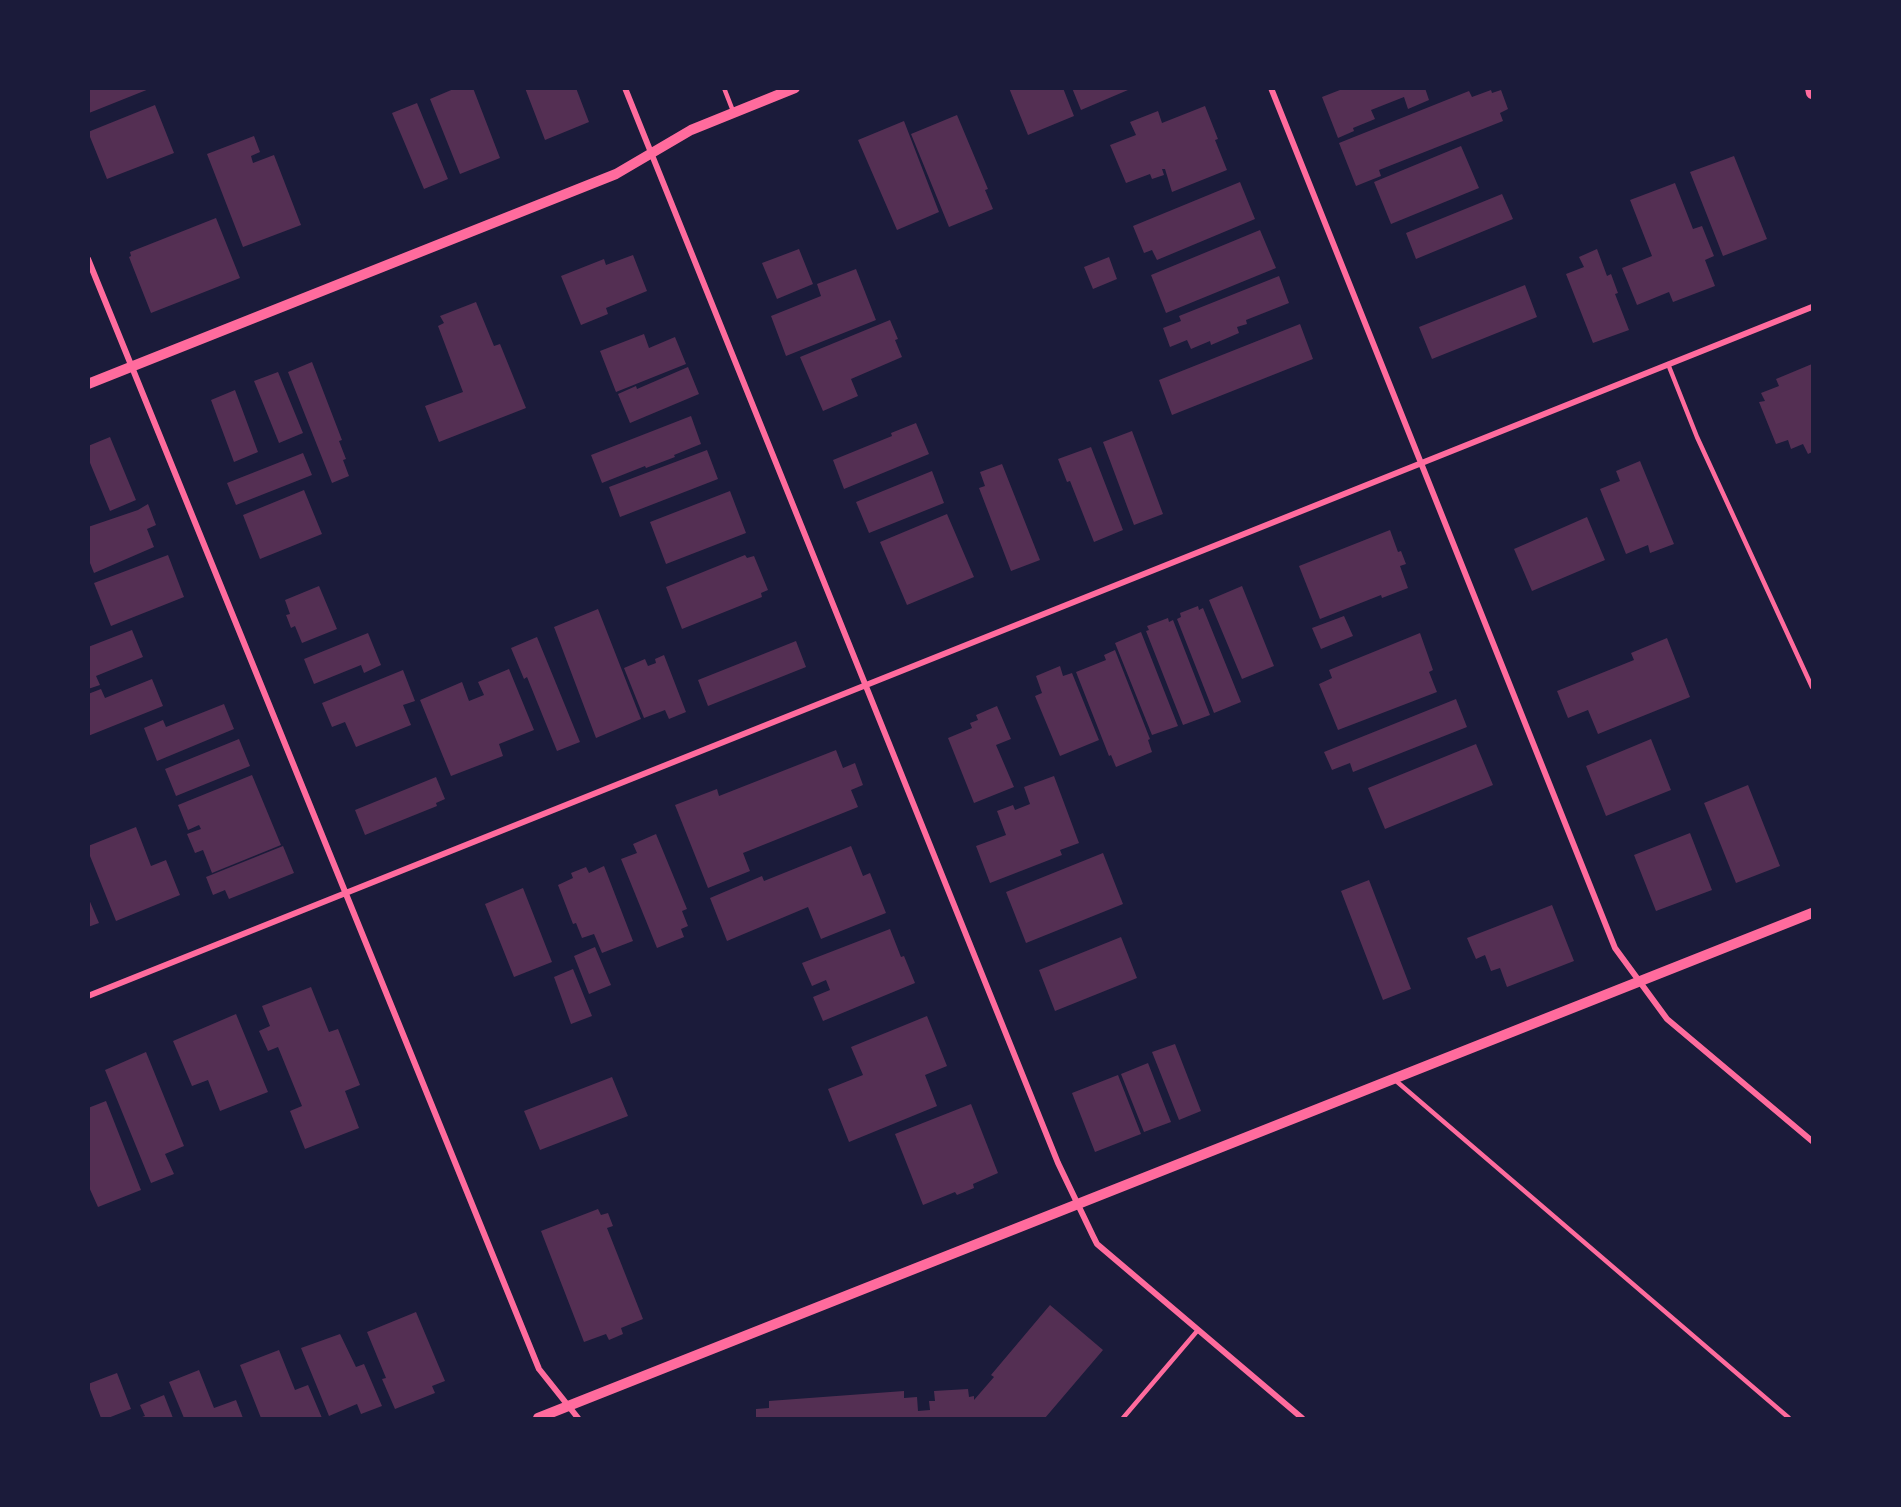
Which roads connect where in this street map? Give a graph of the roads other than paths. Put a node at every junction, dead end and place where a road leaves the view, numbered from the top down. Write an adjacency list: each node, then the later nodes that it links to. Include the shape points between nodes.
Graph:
1 (625, 88): 8 (street)
2 (724, 88): 7 (lane)
3 (795, 88): 7 (street)
4 (1270, 88): 14 (street)
5 (1811, 88): 6 (main road)
6 (1812, 93)
7 (734, 113): 8 (street, via 691,130)
8 (652, 153): 12 (street, via 616,174); 15 (street)
9 (88, 259): 12 (street)
10 (1812, 307): 11 (street)
11 (1668, 364): 14 (street); 16 (lane, via 1697,437)
12 (132, 367): 13 (street); 17 (street)
13 (88, 384)
14 (1420, 464): 15 (street); 19 (street, via 1615,948)
15 (867, 685): 17 (street); 23 (street)
16 (1812, 687)
17 (346, 892): 20 (street); 25 (street, via 539,1369)
18 (1812, 913): 19 (street)
19 (1640, 982): 21 (street); 22 (street, via 1667,1019)
20 (88, 996)
21 (1393, 1078): 23 (street); 30 (lane)
22 (1812, 1142)
23 (1077, 1204): 24 (street, via 1096,1244); 25 (street)
24 (1198, 1330): 28 (lane); 29 (street)
25 (568, 1407): 26 (street); 27 (street)
26 (537, 1419)
27 (578, 1419)
28 (1123, 1419)
29 (1302, 1419)
30 (1789, 1419)

